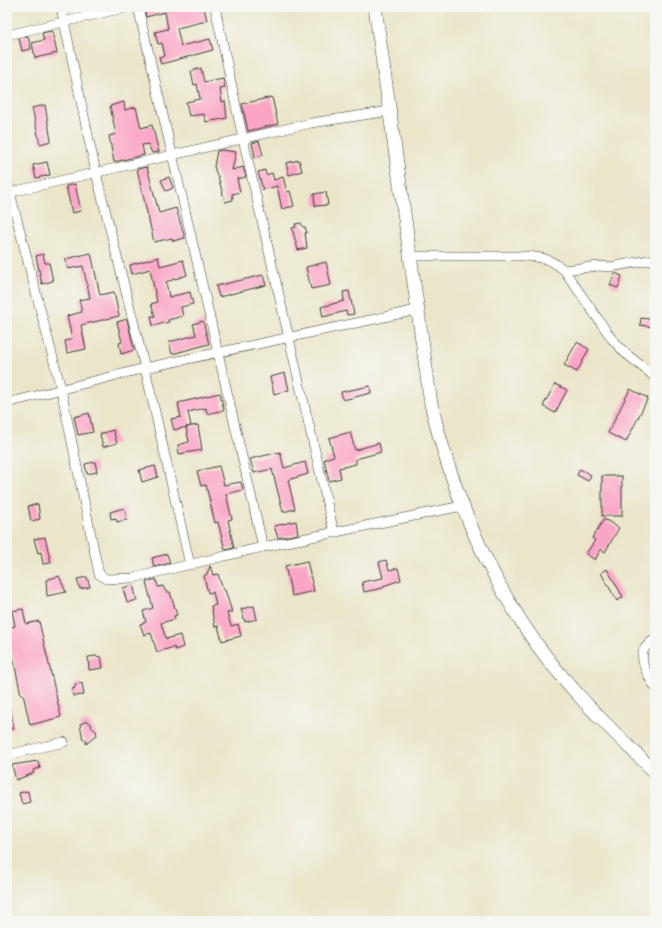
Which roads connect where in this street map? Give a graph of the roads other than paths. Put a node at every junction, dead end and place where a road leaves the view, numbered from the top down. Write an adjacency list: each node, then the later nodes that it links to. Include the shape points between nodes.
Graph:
1 (61, 7): 6 (street)
2 (128, 7): 6 (street)
3 (138, 7): 10 (street)
4 (215, 7): 9 (street)
5 (375, 7): 8 (main road)
6 (64, 22): 7 (street); 11 (street)
7 (7, 35)
8 (390, 111): 9 (street, via 311,123); 14 (main road)
9 (243, 139): 10 (street); 18 (street)
10 (173, 156): 11 (street); 19 (street)
11 (96, 173): 13 (street); 20 (street)
12 (7, 180): 13 (street)
13 (8, 193): 22 (street)
14 (409, 256): 16 (street, via 542,257 554,261); 17 (main road)
15 (655, 259): 16 (street, via 610,267)
16 (564, 270): 21 (street, via 612,339)
17 (417, 310): 18 (street); 24 (main road, via 431,404)
18 (290, 336): 19 (street); 25 (street)
19 (218, 353): 20 (street); 26 (street)
20 (145, 368): 22 (street); 27 (street)
21 (655, 377)
22 (61, 389): 23 (street); 27 (street, via 99,574 112,580 133,578)
23 (7, 403)
24 (462, 506): 25 (street); 32 (main road, via 495,578 546,656 587,705)
25 (334, 533): 26 (street)
26 (263, 547): 27 (street)
27 (190, 565)
28 (655, 638): 29 (street, via 643,654 645,668)
29 (655, 687)
30 (64, 742): 31 (street)
31 (7, 755)
32 (655, 772)

